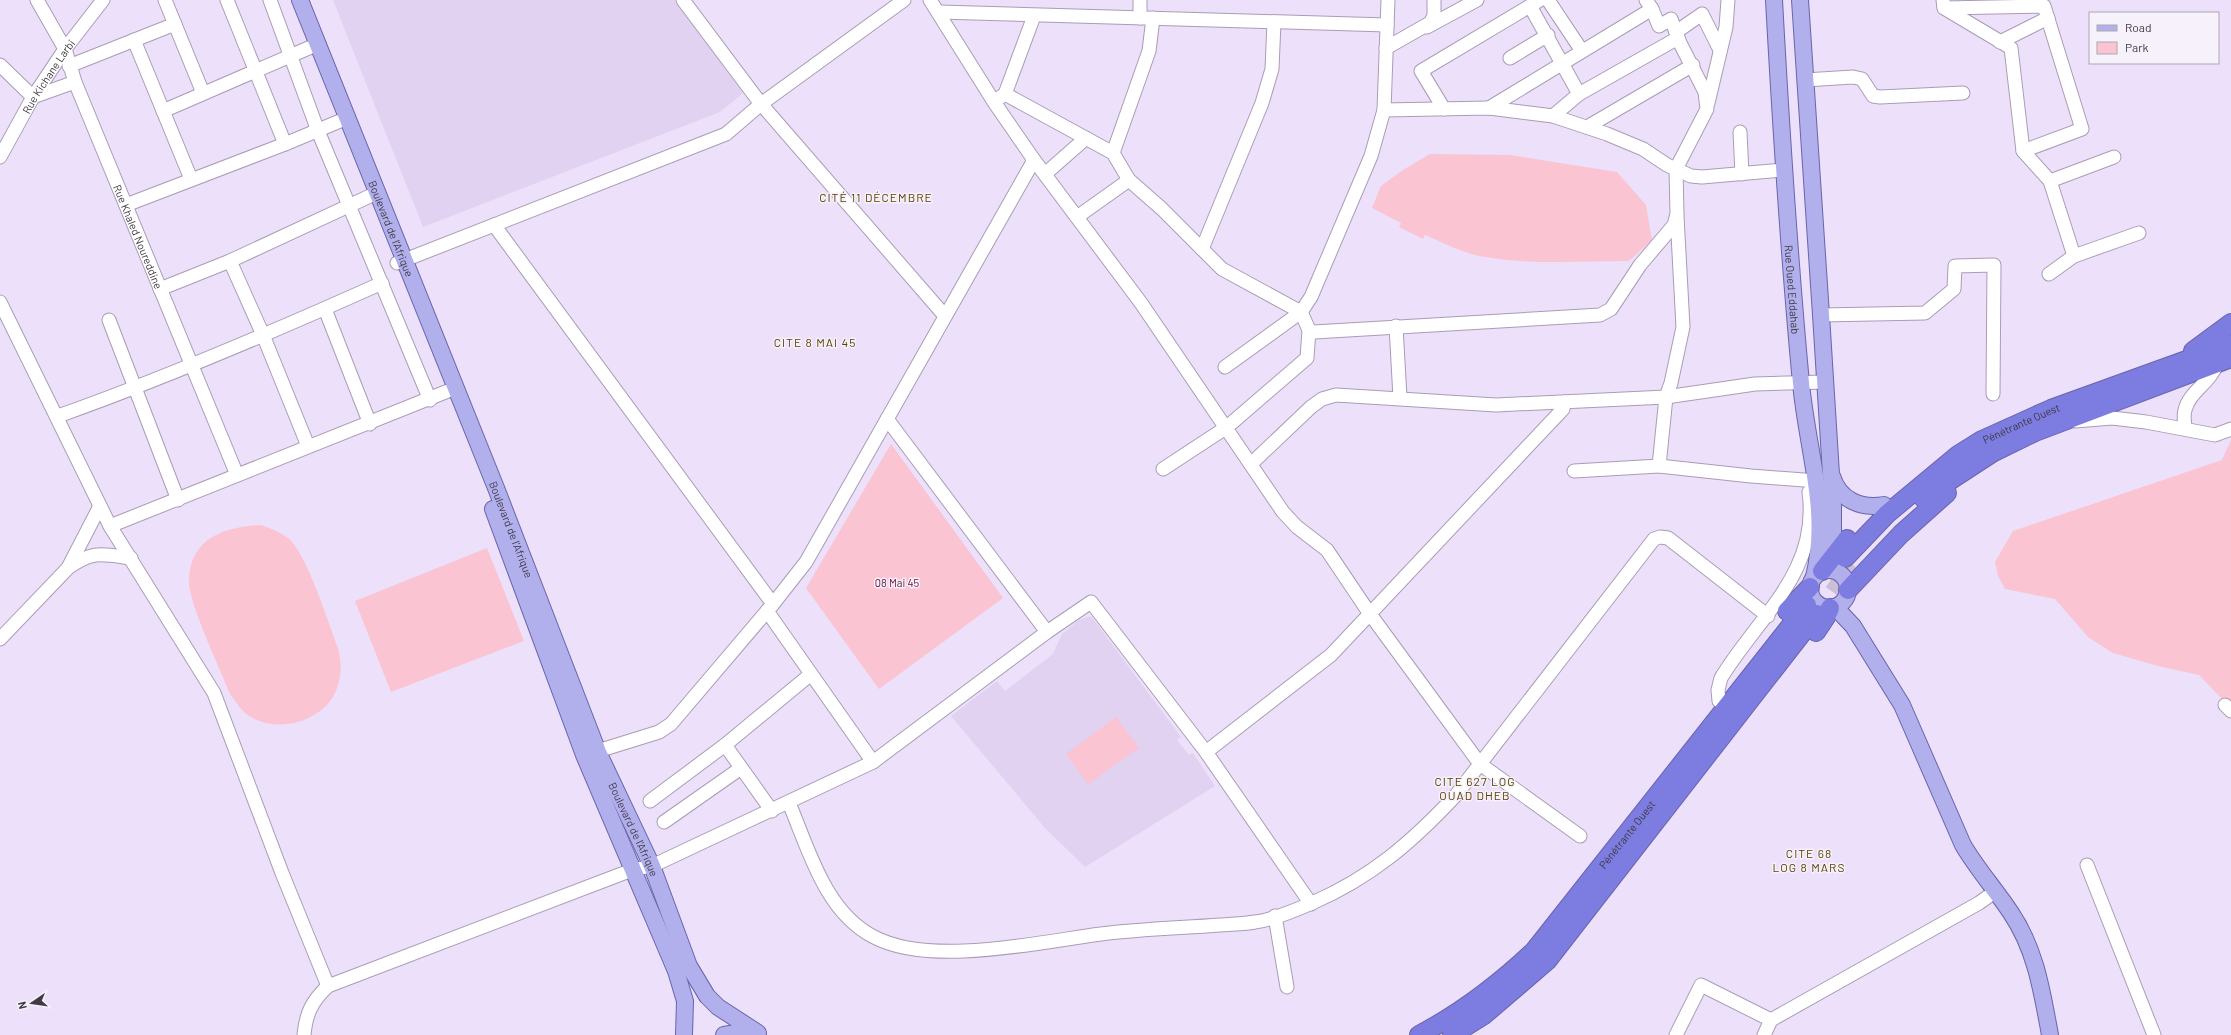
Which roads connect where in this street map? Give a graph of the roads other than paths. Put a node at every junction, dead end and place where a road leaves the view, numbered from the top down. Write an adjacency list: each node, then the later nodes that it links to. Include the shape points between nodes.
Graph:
1 (37, 0): 36 (street, Rue Khaled Noureddine)
2 (103, 0): 36 (street, Rue Kichane Larbi)
3 (164, 0): 27 (street)
4 (228, 0): 45 (street)
5 (270, 0): 39 (street)
6 (292, 0): 34 (main road, Boulevard de l'Afrique)
7 (300, 0): 89 (main road, Boulevard de l'Afrique)
8 (683, 0): 54 (street)
9 (904, 0): 54 (street)
10 (930, 0): 22 (street)
11 (1140, 0): 24 (street)
12 (1388, 0): 28 (street)
13 (1434, 0): 29 (street, via 1434,16)
14 (1477, 0): 29 (street)
15 (1548, 0): 37 (street)
16 (1728, 0): 38 (street, via 1726,27)
17 (1774, 0): 73 (main road, Rue Oued Eddahab)
18 (1800, 0): 46 (main road)
19 (1535, 3): 30 (street); 58 (street, via 1421,70)
20 (1648, 3): 31 (street, via 1659,26 1671,19); 37 (street)
21 (1943, 4): 25 (street, via 2044,6); 33 (street)
22 (939, 12): 23 (street); 53 (street)
23 (1034, 16): 24 (street); 50 (street)
24 (1146, 18): 26 (street); 68 (street, via 1149,51)
25 (2048, 18): 33 (street); 67 (street, via 2082,129)
26 (1274, 22): 28 (street); 86 (street, via 1272,69 1262,103)
27 (175, 24): 32 (street); 48 (street)
28 (1387, 25): 35 (street)
29 (1427, 26): 35 (street)
30 (1548, 35): 40 (street); 41 (street)
31 (1677, 35): 38 (street, via 1702,14); 44 (street); 51 (street)
32 (134, 40): 43 (street); 59 (street)
33 (2000, 42): 67 (street, via 2011,48)
34 (311, 47): 39 (street); 61 (main road, Boulevard de l'Afrique)
35 (1386, 48): 57 (street)
36 (65, 49): 43 (street, Rue Khaled Noureddine); 52 (street, Rue Kichane Larbi)
37 (1582, 51): 41 (street)
38 (1719, 55): 44 (street); 56 (street)
39 (290, 56): 45 (street); 63 (street)
40 (1510, 58)
41 (1562, 62): 51 (street); 55 (street)
42 (0, 65): 52 (street)
43 (69, 66): 47 (street, Rue Khaled Noureddine)
44 (1695, 70): 56 (street, via 1705,92); 62 (street)
45 (257, 72): 48 (street); 66 (street)
46 (1805, 80): 49 (street, via 1862,78 1874,96 1880,97); 96 (main road)
47 (75, 82): 52 (street); 80 (street, Rue Khaled Noureddine)
48 (203, 93): 59 (street)
49 (1963, 93)
50 (1005, 94): 53 (street); 65 (street)
51 (1579, 94): 60 (street)
52 (33, 97): 69 (street, Rue Kichane Larbi)
53 (994, 102): 71 (street)
54 (761, 104): 84 (street, via 726,134); 97 (street)
55 (1489, 108): 58 (street); 60 (street)
56 (1707, 108): 72 (street)
57 (1384, 110): 58 (street); 95 (street, via 1371,156 1311,297)
58 (1444, 110)
59 (163, 111): 76 (street)
60 (1554, 116): 62 (street)
61 (340, 121): 63 (street); 79 (main road, Boulevard de l'Afrique)
62 (1587, 127): 72 (street, via 1643,149)
63 (318, 131): 66 (street); 81 (street)
64 (1740, 132): 75 (street)
65 (1086, 138): 68 (street); 74 (street)
66 (285, 144): 76 (street)
67 (2023, 151): 78 (street)
68 (1113, 153): 77 (street)
69 (0, 157)
70 (2114, 157): 78 (street)
71 (1034, 160): 74 (street); 97 (street)
72 (1676, 169): 75 (street, via 1702,178); 82 (street)
73 (1783, 170): 75 (street); 109 (main road, Rue Oued Eddahab)
74 (1044, 174): 83 (street)
75 (1742, 174)
76 (191, 179): 80 (street)
77 (1129, 180): 83 (street); 86 (street)
78 (2050, 181): 87 (street)
79 (370, 196): 81 (street); 89 (main road, Boulevard de l'Afrique)
80 (126, 205): 92 (street, Rue Khaled Noureddine)
81 (349, 205): 88 (street); 91 (street)
82 (1677, 214): 100 (street, via 1674,225 1640,265 1607,313); 113 (street, via 1683,327)
83 (1077, 217): 121 (street, via 1142,303)
84 (494, 225): 89 (street); 142 (street)
85 (2139, 233): 87 (street)
86 (1202, 249): 95 (street, via 1222,268)
87 (2074, 256): 90 (street)
88 (230, 261): 92 (street); 102 (street)
89 (400, 262): 111 (main road, Boulevard de l'Afrique); 152 (main road, Boulevard de l'Afrique, via 496,488)
90 (2049, 274)
91 (382, 283): 94 (street); 115 (street)
92 (160, 289): 106 (street, Rue Khaled Noureddine)
93 (0, 302): 117 (street)
94 (325, 309): 102 (street); 120 (street)
95 (1301, 312): 101 (street); 107 (street)
96 (1821, 315): 108 (main road); 112 (street, via 1925,313 1954,289 1955,266 1994,265)
97 (946, 316): 118 (street)
98 (109, 320): 110 (street)
99 (2231, 323): 105 (highway)
100 (1396, 326): 101 (street, via 1314,332); 114 (street)
101 (1309, 330): 121 (street, via 1308,358)
102 (263, 336): 106 (street); 124 (street)
103 (2231, 344): 105 (highway, Pénétrante Ouest)
104 (2224, 361): 119 (highway, Pénétrante Ouest); 122 (street, via 2210,380 2189,400 2184,411)
105 (2176, 363): 132 (highway, Pénétrante Ouest, via 2015,424 1982,440)
106 (192, 365): 110 (street); 131 (street, Rue Khaled Noureddine)
107 (1225, 367)
108 (1825, 382): 109 (street); 130 (main road)
109 (1801, 384): 113 (street, via 1754,384); 133 (main road, Rue Oued Eddahab)
110 (136, 388): 117 (street); 134 (street)
111 (448, 391): 115 (street); 152 (main road, Boulevard de l'Afrique)
112 (1993, 394)
113 (1666, 397): 116 (street); 126 (street)
114 (1400, 398): 116 (street, via 1496,405); 125 (street, via 1336,395 1322,399)
115 (430, 400): 120 (street)
116 (1564, 402): 143 (street, via 1563,409)
117 (58, 416): 136 (street)
118 (887, 419): 142 (street, via 806,562); 145 (street)
119 (2057, 423): 122 (street, via 2112,418); 128 (highway, Pénétrante Ouest, via 1992,453)
120 (370, 424): 124 (street)
121 (1227, 427): 125 (street); 127 (street)
122 (2185, 429): 123 (street, via 2214,435)
123 (2231, 429)
124 (308, 446): 131 (street)
125 (1252, 463): 143 (street, via 1297,528 1327,550)
126 (1660, 466): 129 (street); 133 (street)
127 (1163, 469)
128 (1964, 470): 140 (highway, Pénétrante Ouest, via 1915,504); 141 (highway, Pénétrante Ouest, via 1952,487 1900,534)
129 (1574, 471)
130 (1830, 472): 135 (main road, via 1838,490 1846,498 1864,506); 140 (main road)
131 (237, 475): 134 (street)
132 (1934, 475): 135 (highway, via 1911,485); 140 (highway, Pénétrante Ouest, via 1887,514)
133 (1812, 481): 140 (main road, Rue Oued Eddahab); 144 (street, via 1808,539 1798,568)
134 (178, 500): 137 (street)
135 (1884, 505): 140 (highway, via 1849,538)
136 (100, 506): 137 (street); 139 (street)
137 (110, 526): 138 (street)
138 (131, 558): 139 (street, via 91,555 81,558); 167 (street, via 214,693 279,866)
139 (68, 568): 146 (street)
140 (1830, 570): 141 (main road, via 1845,580); 141 (main road, via 1815,602); 148 (highway, via 1790,608)
141 (1831, 603): 150 (highway, Pénétrante Ouest); 164 (main road, via 1853,626 1902,705 1963,845)
142 (770, 607): 147 (street); 152 (street, via 671,724 659,732)
143 (1370, 614): 151 (street, via 1331,655); 154 (street)
144 (1768, 616): 148 (street, via 1721,678); 154 (street, via 1668,538 1657,538)
145 (1047, 632): 151 (street, via 1091,602); 153 (street)
146 (0, 639)
147 (812, 674): 149 (street); 153 (street)
148 (1719, 701): 150 (highway)
149 (725, 745): 155 (street); 156 (street)
150 (1705, 746): 174 (highway, Pénétrante Ouest, via 1534,951 1506,978); 175 (highway, Pénétrante Ouest, via 1547,961 1484,1015)
151 (1206, 752): 165 (street)
152 (591, 754): 162 (main road, Boulevard de l'Afrique); 163 (main road, Boulevard de l'Afrique)
153 (873, 762): 157 (street)
154 (1480, 764): 160 (street); 165 (street, via 1456,795 1393,857 1364,876)
155 (742, 768): 158 (street); 159 (street)
156 (650, 802)
157 (789, 803): 158 (street); 166 (street, via 822,880 837,905 855,924 874,937 895,945 936,950 980,949 1102,934 1256,922)
158 (772, 810): 162 (street)
159 (664, 822)
160 (1580, 836)
161 (2087, 865): 179 (street)
162 (652, 866): 163 (street); 170 (main road, Boulevard de l'Afrique, via 697,981 718,1008)
163 (632, 870): 167 (street); 172 (main road, Boulevard de l'Afrique, via 676,971 686,1001)
164 (1996, 891): 169 (street); 178 (main road, via 2030,947 2042,987)
165 (1311, 904): 166 (street)
166 (1275, 916): 168 (street)
167 (328, 986): 171 (street, via 309,1008)
168 (1287, 987)
169 (1771, 1020): 176 (street, via 1701,985); 177 (street)
170 (762, 1034): 173 (main road, via 736,1032)
171 (304, 1035)
172 (684, 1035)
173 (724, 1035)
174 (1419, 1035)
175 (1452, 1035)
176 (1676, 1035)
177 (1764, 1035)
178 (2050, 1035)
179 (2154, 1035)

